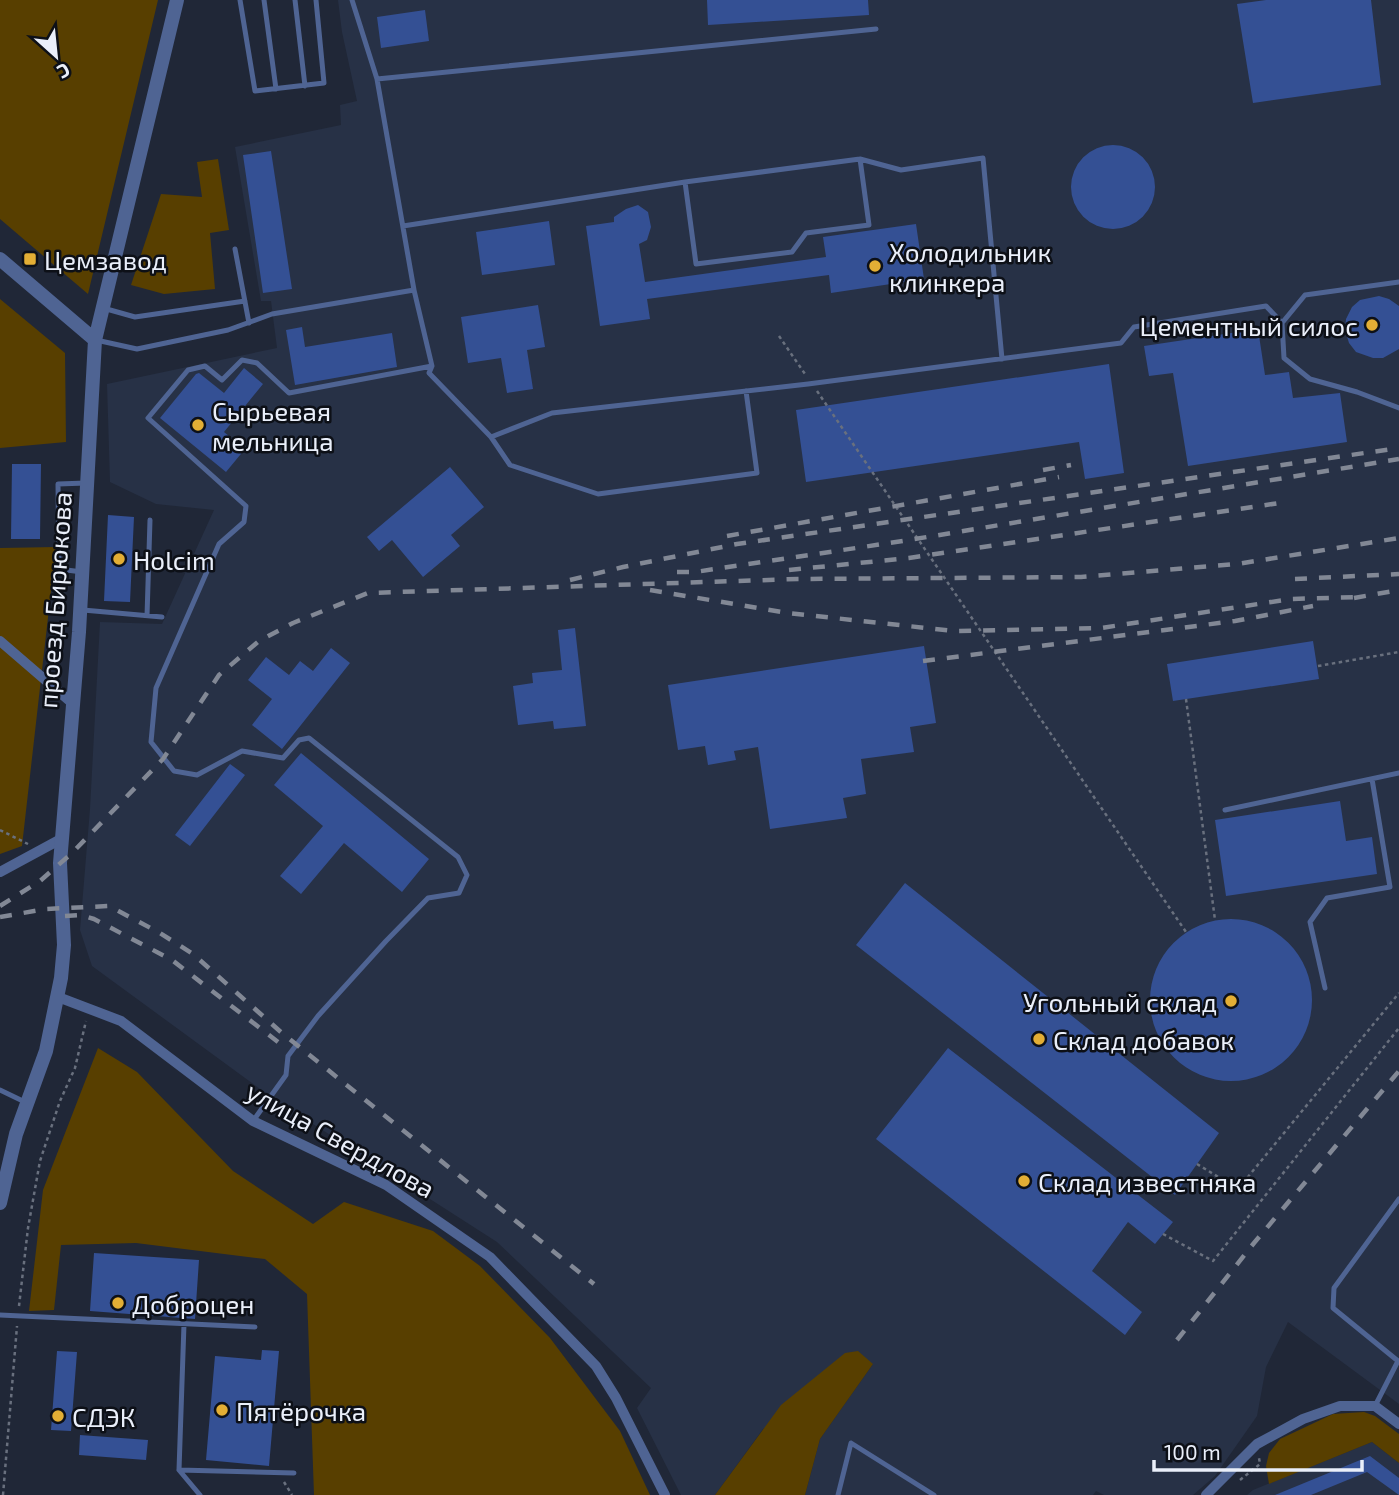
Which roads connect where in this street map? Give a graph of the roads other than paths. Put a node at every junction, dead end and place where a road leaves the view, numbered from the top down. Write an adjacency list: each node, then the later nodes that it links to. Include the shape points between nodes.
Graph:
1 (177, 0): 19 (street, проезд Бирюкова)
2 (240, 0): 10 (lane, via 255,91)
3 (264, 0): 10 (lane)
4 (295, 0): 9 (lane)
5 (316, 0): 9 (lane, via 324,83)
6 (352, 0): 8 (lane)
7 (876, 29): 8 (lane)
8 (377, 79): 13 (lane)
9 (304, 86): 10 (lane)
10 (276, 89)
11 (860, 159): 12 (lane); 12 (lane, via 869,225 806,233 792,252 696,264); 23 (lane, via 901,170 983,158)
12 (684, 182): 13 (lane)
13 (403, 226): 17 (lane)
14 (235, 249): 18 (lane)
15 (0, 259): 22 (street)
16 (1399, 282): 21 (lane, via 1305,295)
17 (414, 290): 20 (lane, via 272,314); 24 (lane)
18 (245, 301): 19 (lane, via 135,317); 20 (lane)
19 (102, 307): 22 (street, проезд Бирюкова)
20 (249, 323): 22 (lane, via 137,349)
21 (1282, 323): 23 (lane, via 1266,306 1134,327 1121,343); 26 (lane, via 1284,358 1310,379)
22 (95, 340): 28 (street, проезд Бирюкова)
23 (1002, 359): 25 (lane)
24 (432, 366): 27 (lane, via 429,373); 45 (lane, via 289,393 257,363 242,360 222,380 205,366 188,370 148,418 246,506 244,522 219,544 156,688 151,742 174,771 197,775 242,751 283,758 299,740 309,738 458,858 467,875 459,893 428,898 318,1016 288,1056 286,1075)
25 (746, 391): 27 (lane, via 552,413); 27 (lane, via 757,473 598,494 510,465)
26 (1399, 408)
27 (491, 437)
28 (86, 483): 30 (street, проезд Бирюкова); 30 (lane, via 58,484 59,569)
29 (150, 520): 32 (lane)
30 (82, 572): 31 (street, проезд Бирюкова)
31 (80, 610): 32 (lane); 35 (street, проезд Бирюкова)
32 (147, 615): 33 (lane)
33 (162, 617)
34 (0, 641): 35 (street)
35 (72, 703): 39 (street, проезд Бирюкова)
36 (1399, 773): 37 (lane)
37 (1373, 779): 38 (lane); 41 (lane, via 1390,887 1327,898 1310,922)
38 (1225, 810)
39 (61, 839): 40 (street); 42 (street, проезд Бирюкова, via 64,945)
40 (0, 872)
41 (1325, 988)
42 (58, 998): 44 (street, проезд Бирюкова); 45 (street, улица Свердлова, via 121,1021)
43 (0, 1090): 44 (lane)
44 (27, 1103): 47 (street, проезд Бирюкова)
45 (253, 1121): 56 (street, улица Свердлова, via 386,1185 490,1258 596,1366)
46 (1399, 1199): 51 (lane, via 1334,1288 1332,1308 1398,1361)
47 (0, 1203)
48 (0, 1315): 49 (lane)
49 (184, 1324): 50 (lane); 53 (lane)
50 (255, 1327)
51 (1375, 1406): 52 (street); 59 (street, via 1340,1406 1303,1419 1257,1444)
52 (1399, 1424)
53 (179, 1470): 54 (lane); 55 (lane)
54 (294, 1474)
55 (201, 1495)
56 (665, 1495)
57 (838, 1495): 58 (lane, via 851,1443)
58 (934, 1495)
59 (1206, 1495)

